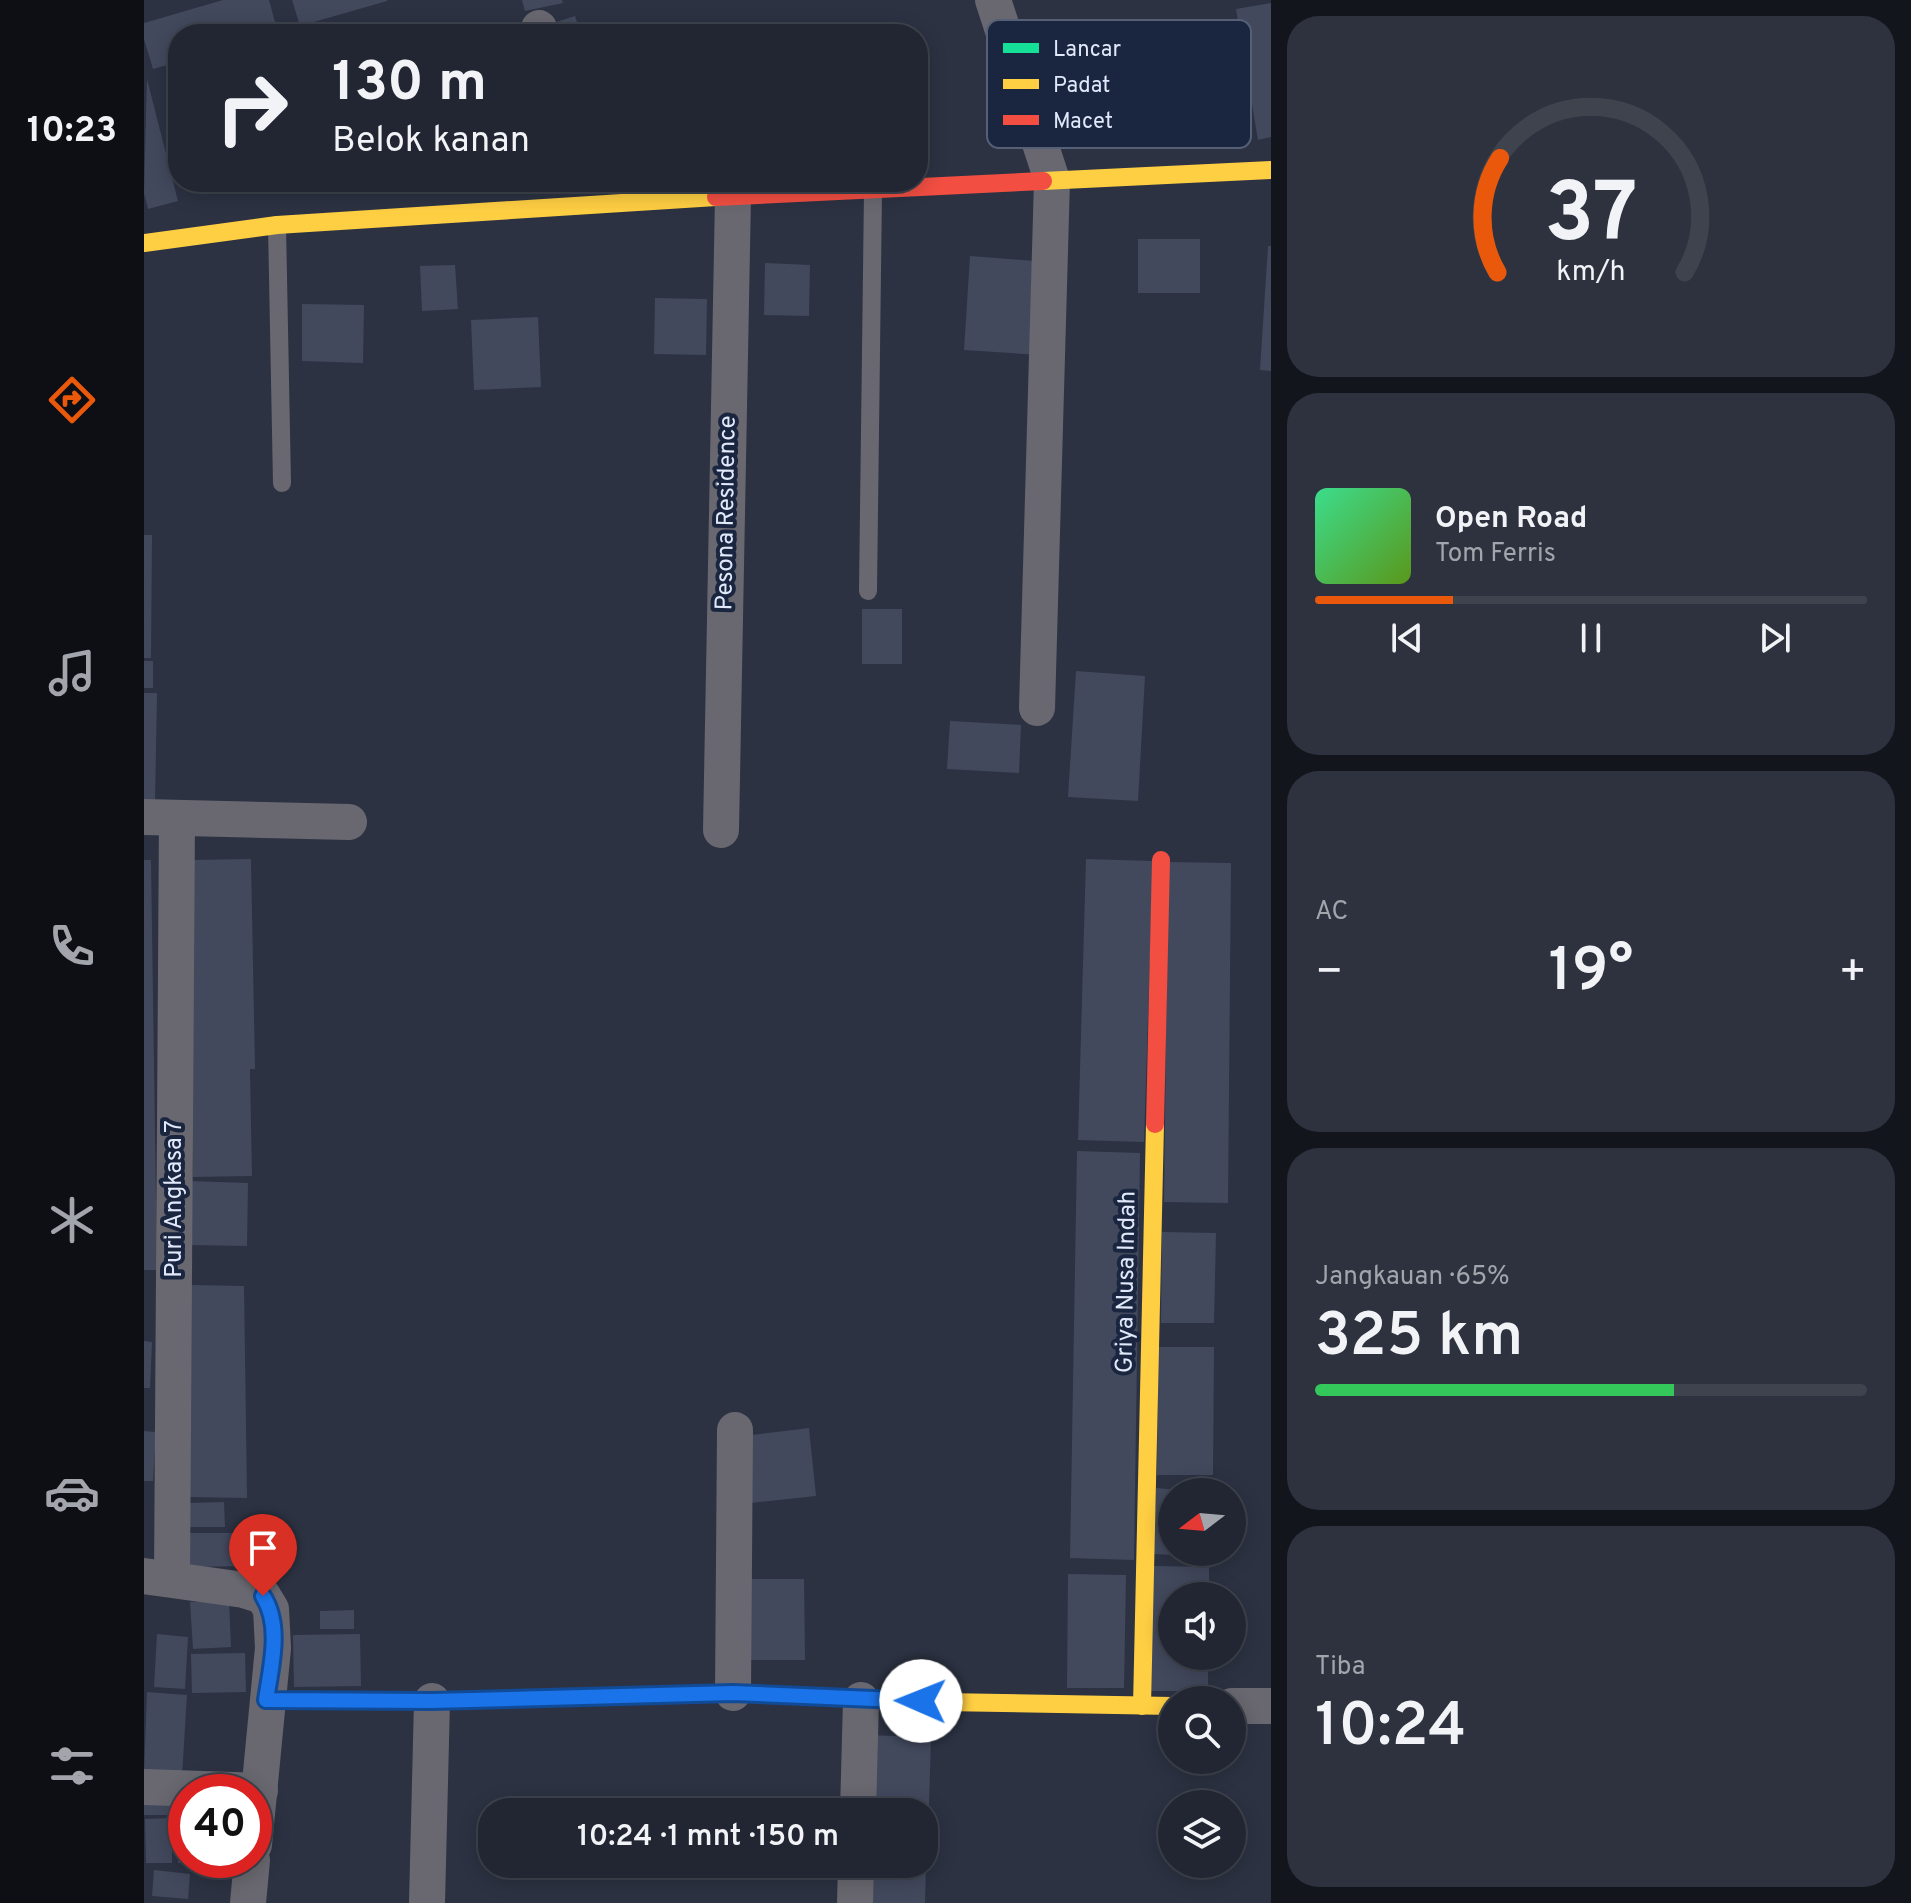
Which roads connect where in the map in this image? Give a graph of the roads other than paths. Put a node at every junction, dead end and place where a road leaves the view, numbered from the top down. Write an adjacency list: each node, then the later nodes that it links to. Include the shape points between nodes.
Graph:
1 (993, 0): 2 (street)
2 (1000, 20)
3 (1042, 148): 5 (street)
4 (1271, 170): 5 (street)
5 (1052, 180): 6 (street); 15 (street)
6 (928, 188)
7 (845, 192): 10 (street)
8 (873, 192): 14 (lane)
9 (581, 193): 10 (street); 11 (street)
10 (733, 196): 18 (street, Pesona Residence)
11 (277, 225): 12 (street); 13 (lane)
12 (144, 243)
13 (282, 483)
14 (868, 591)
15 (1037, 708)
16 (161, 817): 17 (street); 21 (street, Puri Angkasa 7)
17 (349, 822)
18 (721, 830)
19 (1161, 860): 26 (street, Griya Nusa Indah)
20 (735, 1430): 22 (street)
21 (158, 1578): 23 (street, via 263,1596 274,1629)
22 (733, 1693): 24 (street); 25 (street)
23 (266, 1700): 25 (street); 30 (street)
24 (861, 1700): 26 (street); 33 (street)
25 (432, 1701): 37 (street)
26 (1142, 1706): 27 (street)
27 (1158, 1706)
28 (1246, 1706): 29 (street)
29 (1271, 1706)
30 (261, 1774)
31 (144, 1787): 32 (street)
32 (168, 1788)
33 (858, 1798)
34 (250, 1878): 36 (street)
35 (856, 1878): 38 (street)
36 (248, 1903)
37 (427, 1903)
38 (855, 1903)

